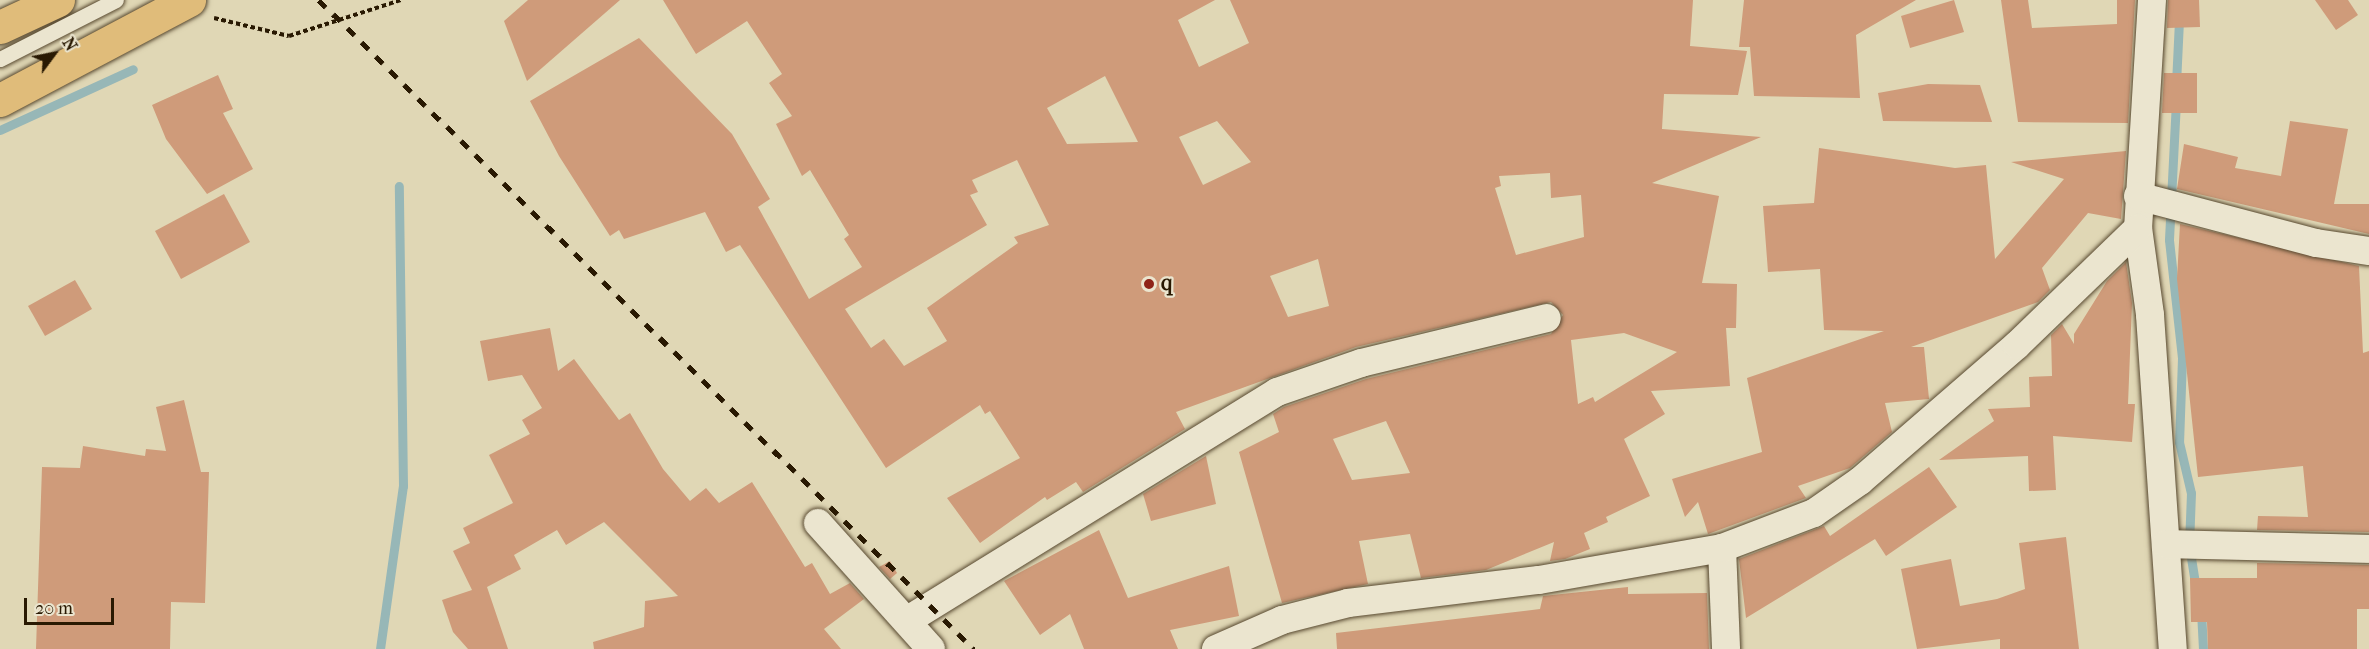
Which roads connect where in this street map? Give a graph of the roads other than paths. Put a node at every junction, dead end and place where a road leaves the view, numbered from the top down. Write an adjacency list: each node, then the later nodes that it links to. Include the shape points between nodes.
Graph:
1 (58, 0): 5 (highway)
2 (116, 0): 6 (lane)
3 (2152, 0): 8 (street)
4 (196, 8): 7 (highway)
5 (0, 27)
6 (0, 59)
7 (0, 100)
8 (2138, 196): 9 (street); 10 (street, via 2316,243)
9 (2138, 228): 13 (street, via 2150,315); 14 (street, via 2016,345 1860,481 1814,513)
10 (2369, 251)
11 (1547, 318): 16 (street, via 1361,363 1277,392)
12 (818, 523): 16 (street)
13 (2166, 544): 15 (street); 20 (street)
14 (1722, 548): 18 (street, via 1539,580 1348,603 1282,620); 19 (street)
15 (2369, 549)
16 (908, 620): 17 (street)
17 (931, 649)
18 (1216, 649)
19 (1726, 649)
20 (2173, 649)

